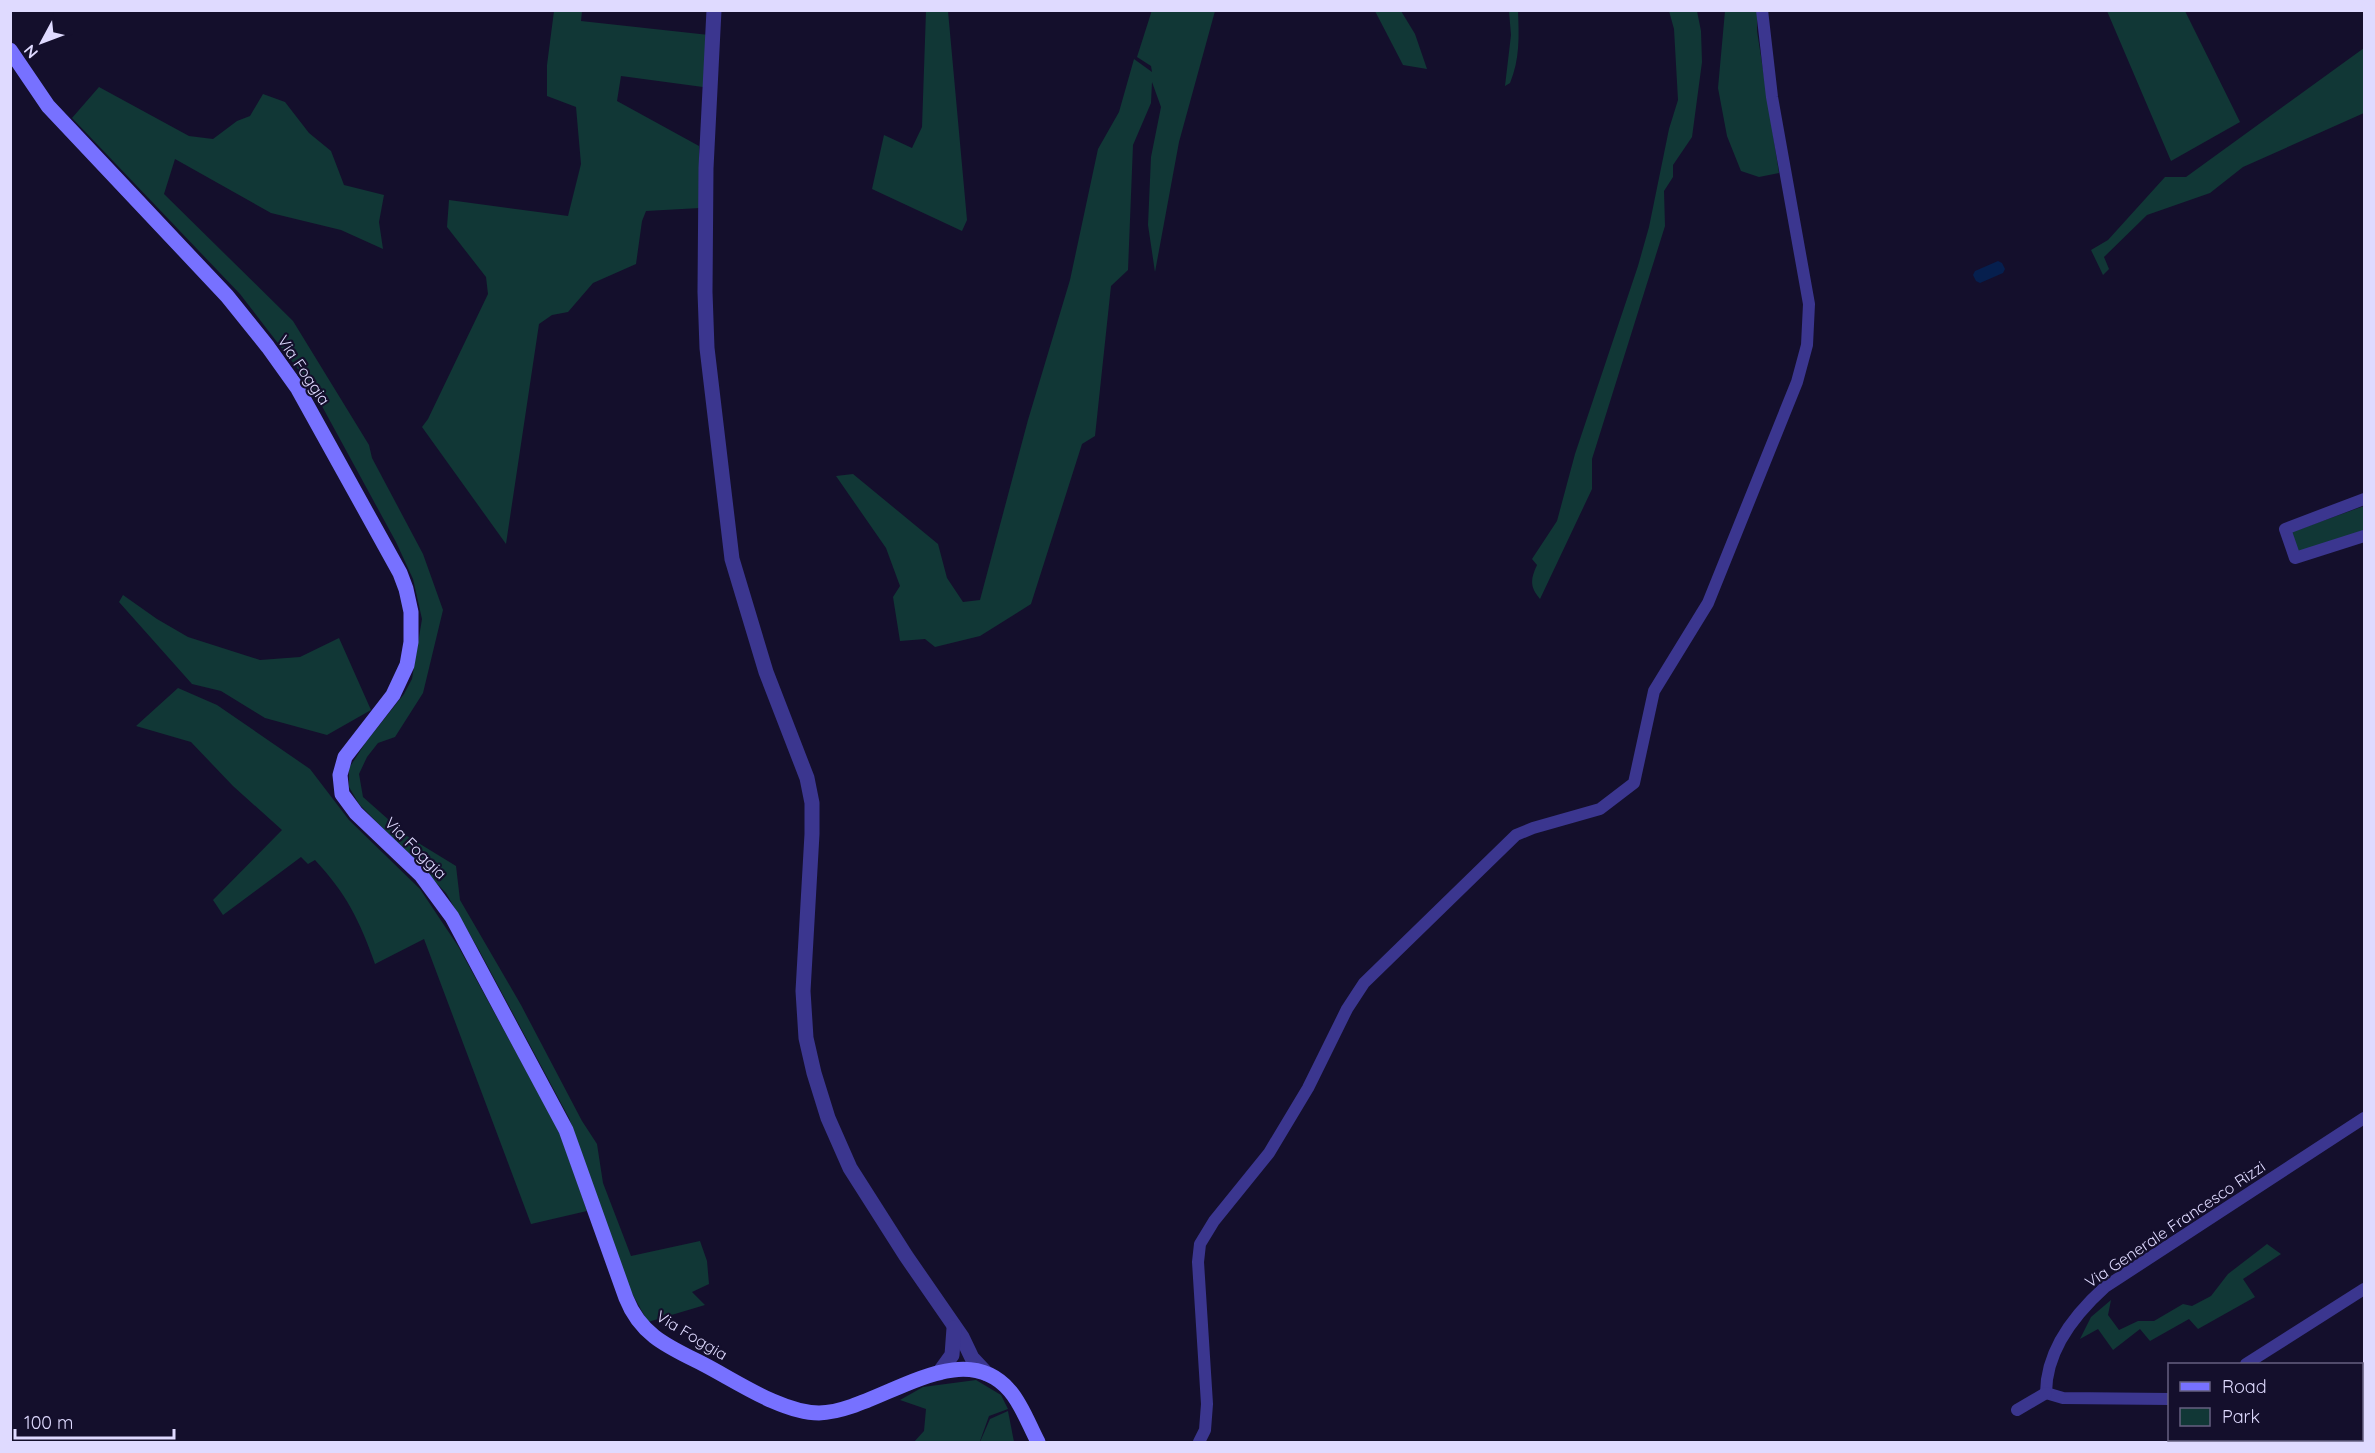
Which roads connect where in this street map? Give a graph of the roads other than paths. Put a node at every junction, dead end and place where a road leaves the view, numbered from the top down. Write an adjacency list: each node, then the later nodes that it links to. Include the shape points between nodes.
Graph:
1 (714, 10): 8 (street, via 706,168 707,348 732,559 766,672 807,778 812,803 803,991 806,1038 828,1118 847,1162)
2 (1762, 10): 19 (street, via 1772,97 1809,304 1807,345 1797,381 1708,603 1654,691 1634,783 1600,809 1516,835 1364,983 1269,1153 1200,1244 1208,1404)
3 (10, 50): 13 (main road, Via Foggia, via 48,106 226,296 268,347 298,389 400,573 411,612 407,666 393,695 345,757 339,775 342,794 356,813 421,875 456,924 562,1119 639,1323 654,1337 689,1357 778,1402 809,1412 844,1409)
4 (2364, 499): 5 (street, via 2284,528 2295,558)
5 (2364, 536)
6 (2364, 1118): 15 (street, Via Generale Francesco Rizzi, via 2105,1287 2073,1319 2055,1354)
7 (2364, 1288): 11 (street)
8 (954, 1328): 9 (street); 10 (street)
9 (953, 1352): 12 (street); 13 (street)
10 (969, 1352): 12 (street); 14 (street)
11 (2249, 1363)
12 (960, 1369): 13 (main road, Via Foggia); 14 (main road, Via Foggia)
13 (939, 1372)
14 (987, 1374): 18 (main road, Via Foggia, via 1010,1391)
15 (2046, 1393): 16 (street, via 2063,1398); 17 (street)
16 (2168, 1399)
17 (2017, 1410)
18 (1038, 1443)
19 (1199, 1443)

